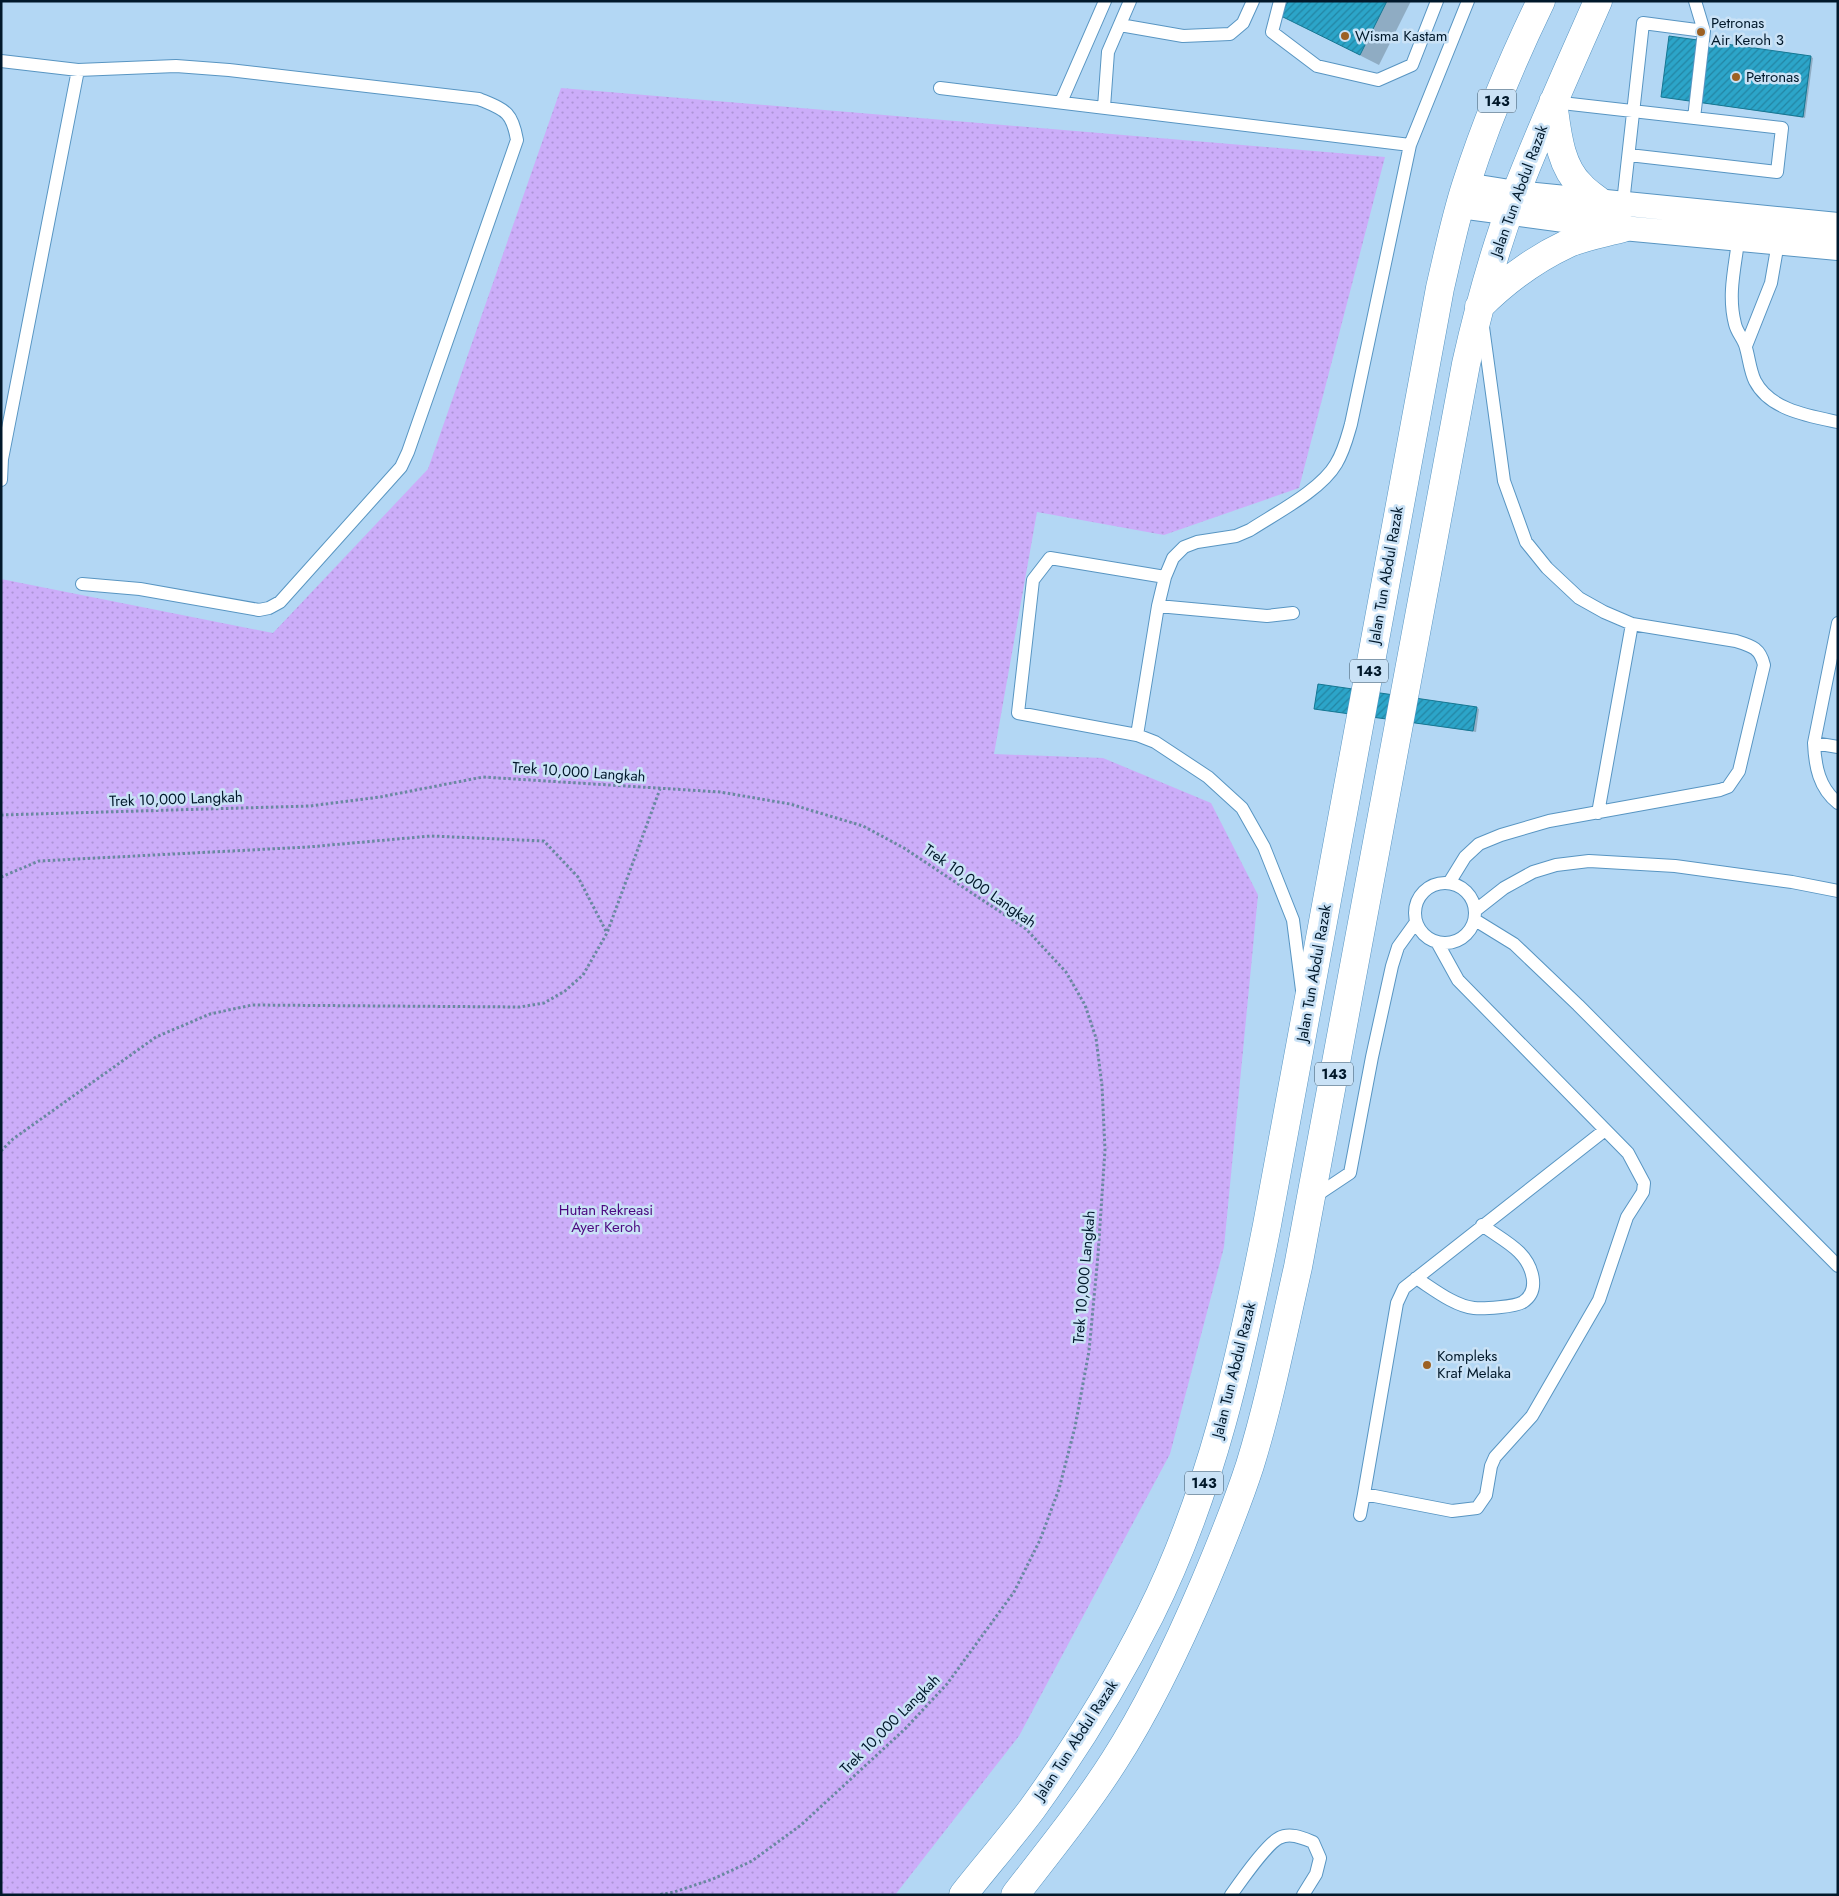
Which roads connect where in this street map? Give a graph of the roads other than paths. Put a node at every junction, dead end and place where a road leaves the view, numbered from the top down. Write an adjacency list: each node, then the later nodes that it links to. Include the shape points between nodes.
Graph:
1 (1105, 1): 15 (lane)
2 (1130, 1): 10 (lane)
3 (1253, 1): 10 (lane, via 1244,23 1230,34 1184,36)
4 (1280, 1): 5 (lane, via 1272,32 1317,66 1378,80 1412,65)
5 (1437, 1)
6 (1468, 1): 20 (lane)
7 (1541, 1): 22 (highway, Jalan Tun Abdul Razak / 143, via 1501,90)
8 (1598, 1): 16 (highway, Jalan Tun Abdul Razak / 143)
9 (1695, 1): 11 (lane)
10 (1120, 25): 17 (lane, via 1108,52)
11 (1704, 31): 18 (lane, via 1643,23); 19 (lane)
12 (1, 61): 13 (lane)
13 (78, 70): 32 (lane); 35 (lane, via 176,66 479,99 502,109 514,122 517,140 401,467 280,602 259,610 140,589)
14 (940, 88): 15 (lane)
15 (1061, 102): 17 (lane)
16 (1553, 102): 18 (lane); 23 (highway, Jalan Tun Abdul Razak / 143); 24 (highway, via 1558,137 1570,173 1580,185)
17 (1104, 107): 20 (lane)
18 (1634, 111): 19 (lane); 21 (lane)
19 (1694, 118): 21 (lane, via 1782,128 1777,172)
20 (1410, 145): 34 (lane, via 1351,424 1335,465 1313,488 1250,530 1184,547 1173,558)
21 (1629, 155): 24 (lane)
22 (1463, 196): 23 (street); 50 (highway, Jalan Tun Abdul Razak / 143, via 1430,334)
23 (1512, 203): 24 (street); 24 (street); 29 (highway, Jalan Tun Abdul Razak / 143)
24 (1615, 211): 26 (street); 29 (highway, via 1583,238 1519,273)
25 (1838, 225): 27 (street)
26 (1739, 227): 27 (street); 30 (lane, via 1731,289 1732,309 1736,327)
27 (1780, 231): 28 (street); 30 (lane, via 1770,283)
28 (1838, 248)
29 (1479, 307): 38 (lane, via 1504,481 1526,542 1547,568 1579,598); 52 (highway, Jalan Tun Abdul Razak / 143)
30 (1746, 346): 31 (lane, via 1755,382 1768,396 1806,416)
31 (1838, 422)
32 (2, 459): 33 (lane)
33 (1, 480)
34 (1165, 577): 36 (lane); 40 (lane, via 1050,558 1032,580 1018,713)
35 (82, 584)
36 (1158, 606): 37 (lane, via 1267,616); 40 (lane)
37 (1293, 613)
38 (1632, 624): 44 (lane); 44 (lane, via 1736,641 1752,646 1761,654 1764,665 1739,771 1728,787)
39 (1837, 630): 41 (lane)
40 (1137, 735): 50 (lane, via 1155,742 1208,777 1242,808 1264,847 1293,920)
41 (1814, 743): 42 (lane); 43 (lane, via 1821,781)
42 (1838, 747)
43 (1838, 803)
44 (1598, 813): 45 (lane, via 1549,821 1479,844 1465,856)
45 (1449, 883): 47 (lane, via 1468,892); 48 (lane, via 1439,883 1422,893 1416,902)
46 (1838, 891): 47 (lane, via 1675,866 1589,861 1533,872 1504,888)
47 (1476, 915): 49 (lane, via 1465,937 1446,944); 54 (lane, via 1514,944 1578,1004)
48 (1416, 922): 49 (lane, via 1420,931); 52 (lane, via 1398,947 1392,966 1350,1173)
49 (1437, 942): 51 (lane, via 1458,980)
50 (1306, 1018): 58 (highway, Jalan Tun Abdul Razak / 143, via 1249,1318 1209,1467 1189,1524 1151,1614 1090,1723 1032,1809)
51 (1605, 1130): 53 (lane); 56 (lane, via 1628,1154 1644,1183 1644,1192 1627,1217 1599,1300 1532,1416 1496,1457 1491,1466 1486,1495 1477,1508 1452,1511)
52 (1310, 1200): 59 (highway, Jalan Tun Abdul Razak / 143, via 1269,1398 1249,1467 1204,1584 1149,1701 1115,1760)
53 (1482, 1225): 55 (lane); 55 (lane, via 1519,1252 1530,1267 1534,1286 1522,1303 1473,1308 1447,1298)
54 (1838, 1266)
55 (1416, 1278): 56 (lane, via 1404,1288 1397,1303)
56 (1364, 1494): 57 (lane)
57 (1360, 1515)
58 (963, 1895)
59 (1015, 1895)
60 (1231, 1895): 61 (lane, via 1269,1846 1280,1837 1295,1835 1313,1842 1320,1858 1316,1874)
61 (1303, 1895)

